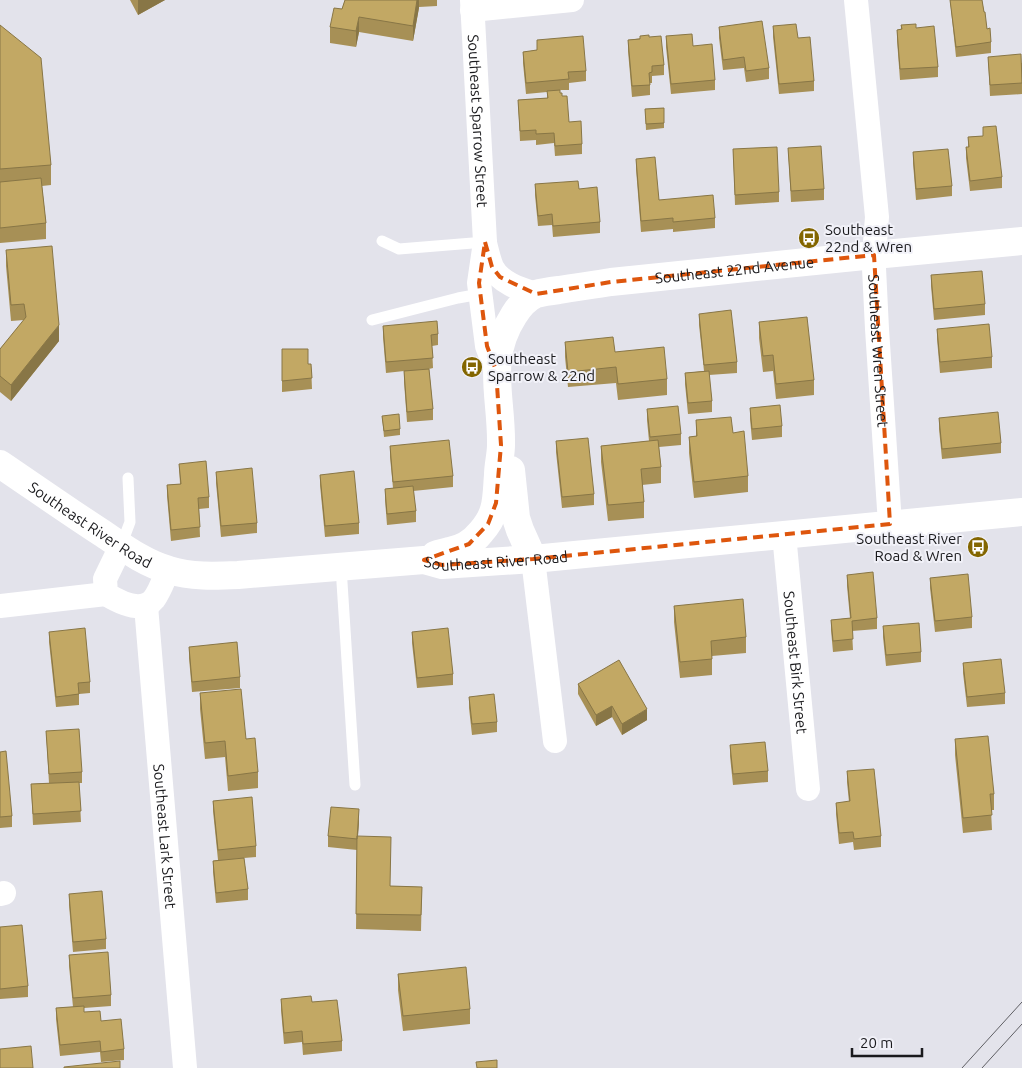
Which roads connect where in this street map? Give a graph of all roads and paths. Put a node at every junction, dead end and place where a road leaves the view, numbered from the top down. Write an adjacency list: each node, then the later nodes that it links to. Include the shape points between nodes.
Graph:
1 (572, 0): 3 (street)
2 (856, 0): 7 (street, Southeast Wren Street, via 877,217)
3 (472, 5): 6 (street, Southeast Sparrow Street)
4 (1022, 241): 7 (street, Southeast 22nd Avenue)
5 (382, 242): 6 (lane, via 399,249)
6 (484, 242): 8 (street, Southeast Sparrow Street); 9 (street, Southeast Sparrow Street, via 492,267 500,277 518,289)
7 (874, 255): 9 (street, Southeast 22nd Avenue, via 612,282); 16 (street, Southeast Wren Street)
8 (480, 294): 10 (lane); 11 (street, Southeast Sparrow Street, via 487,346)
9 (536, 294): 11 (street, Southeast Sparrow Street, via 519,307 510,321 498,353)
10 (372, 320)
11 (496, 370): 12 (street, Southeast Sparrow Street)
12 (501, 445): 19 (street, via 511,469 514,508 520,530); 20 (street, Southeast Sparrow Street, via 496,503 488,524 469,544)
13 (0, 464): 18 (street, Southeast River Road)
14 (128, 478): 18 (lane, via 130,522)
15 (1022, 512): 16 (street, Southeast River Road)
16 (890, 524): 17 (street, Southeast River Road)
17 (784, 534): 19 (street, Southeast River Road); 28 (street, Southeast Birk Street)
18 (121, 546): 22 (street, Southeast River Road); 23 (street, via 105,579)
19 (533, 559): 20 (street, Southeast River Road, via 442,565); 26 (street)
20 (424, 560): 21 (street, Southeast River Road)
21 (341, 567): 22 (street, Southeast River Road, via 212,576); 27 (lane)
22 (168, 570): 25 (street, via 154,600)
23 (106, 594): 24 (street); 25 (street, via 135,606)
24 (0, 606)
25 (146, 606): 29 (street, Southeast Lark Street)
26 (555, 741)
27 (355, 786)
28 (808, 789)
29 (184, 1068)

